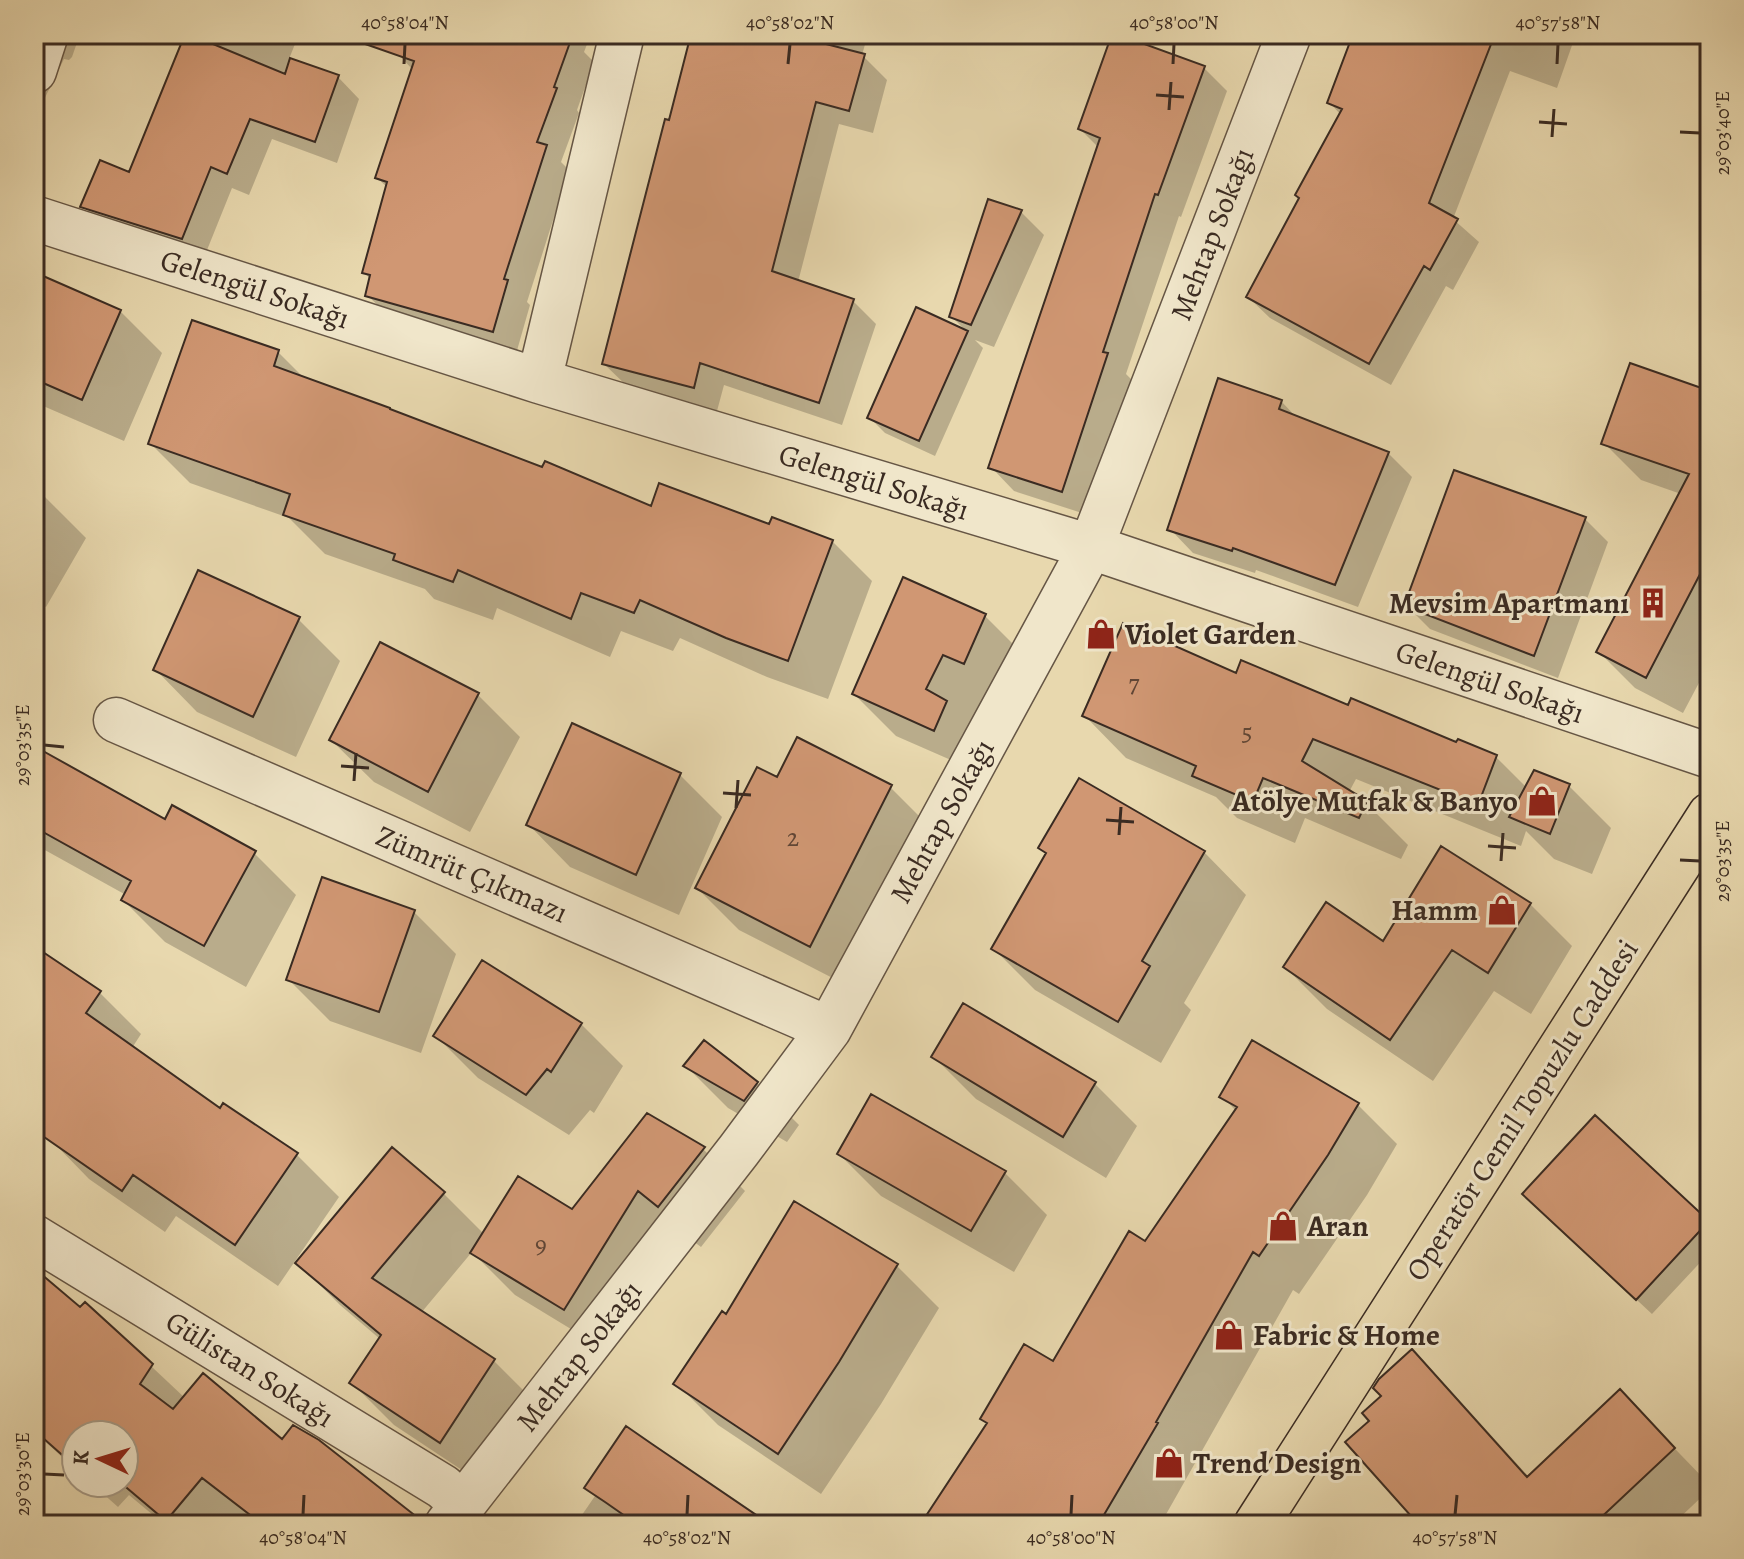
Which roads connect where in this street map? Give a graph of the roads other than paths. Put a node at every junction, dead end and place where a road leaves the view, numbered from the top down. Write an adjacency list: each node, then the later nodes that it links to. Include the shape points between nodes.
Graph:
1 (46, 34): 4 (street)
2 (622, 34): 6 (street)
3 (1289, 34): 7 (street, Mehtap Sokağı)
4 (34, 71)
5 (34, 218): 6 (street, Gelengül Sokağı)
6 (539, 381): 7 (street, Gelengül Sokağı)
7 (1091, 547): 9 (street, Gelengül Sokağı); 11 (street, Mehtap Sokağı)
8 (116, 720): 11 (street, Zümrüt Çıkmazı)
9 (1710, 756)
10 (1710, 815): 14 (main road, Operatör Cemil Topuzlu Caddesi)
11 (829, 1029): 13 (street, Mehtap Sokağı)
12 (34, 1237): 13 (street, Gülistan Sokağı, via 443,1487)
13 (455, 1515)
14 (1271, 1518)

